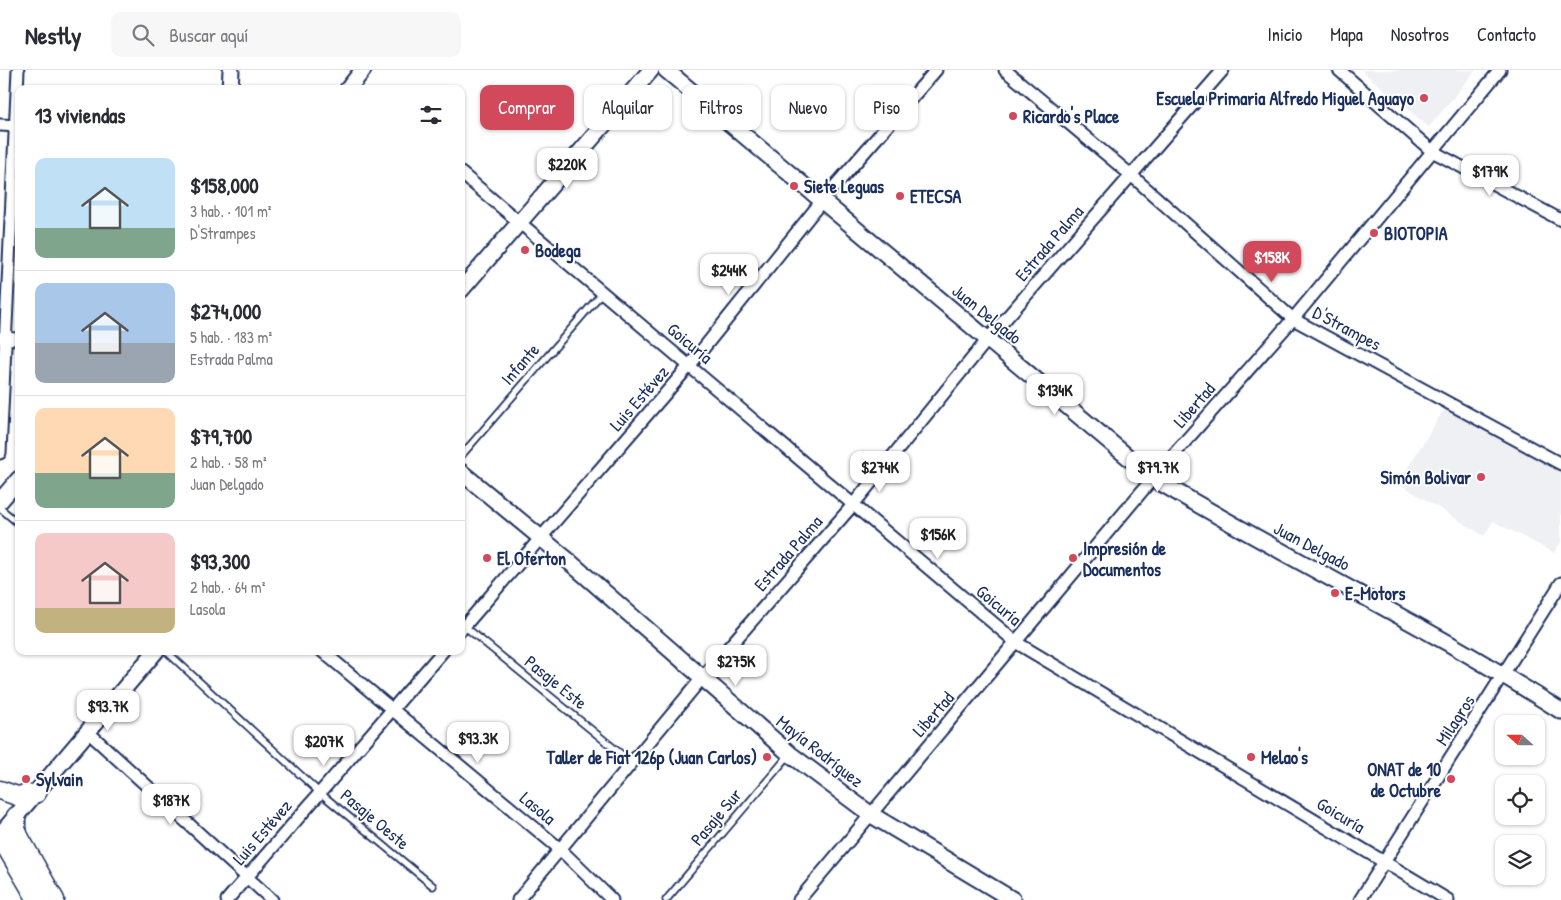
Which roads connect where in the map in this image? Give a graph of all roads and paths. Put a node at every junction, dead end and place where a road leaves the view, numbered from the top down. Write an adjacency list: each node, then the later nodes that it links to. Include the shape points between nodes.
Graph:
1 (18, 70): 10 (street)
2 (231, 70): 11 (main road)
3 (651, 70): 20 (main road)
4 (666, 70): 18 (main road, Juan Delgado)
5 (936, 70): 18 (street, Luis Estévez)
6 (1005, 70): 16 (street, D'Strampes)
7 (1223, 70): 16 (street, Estrada Palma)
8 (1339, 70): 15 (street)
9 (1500, 70): 15 (street, Libertad)
10 (17, 85)
11 (230, 85)
12 (0, 125): 13 (street)
13 (15, 126)
14 (15, 142): 24 (street)
15 (1432, 151): 19 (street); 23 (street, Libertad)
16 (1131, 175): 23 (street, D'Strampes); 25 (street, Estrada Palma)
17 (465, 176): 20 (street, Goicuría)
18 (821, 202): 25 (main road, Juan Delgado); 26 (street, Luis Estévez)
19 (1561, 220)
20 (519, 223): 21 (main road); 22 (street, Goicuría)
21 (465, 285)
22 (602, 292): 26 (street, Goicuría); 27 (lane, Infante)
23 (1293, 319): 29 (street, D'Strampes); 31 (street, Libertad)
24 (3, 338): 28 (street)
25 (988, 340): 31 (main road, Juan Delgado); 34 (street, Estrada Palma)
26 (690, 365): 34 (street, Goicuría); 37 (street, Luis Estévez)
27 (465, 451)
28 (0, 453)
29 (1561, 464)
30 (465, 475): 37 (main road, Mayía Rodríguez)
31 (1153, 478): 41 (street, Libertad); 46 (main road, Juan Delgado, via 1205,510)
32 (15, 484): 33 (main road)
33 (0, 501)
34 (852, 506): 41 (street, Goicuría); 47 (street, Estrada Palma)
35 (0, 508): 36 (lane)
36 (15, 521)
37 (541, 538): 39 (street, Luis Estévez); 47 (main road, Mayía Rodríguez)
38 (1561, 583): 46 (street, Milagros)
39 (465, 623)
40 (465, 628): 52 (lane, Pasaje Este)
41 (1017, 643): 56 (street, Libertad); 61 (street, Goicuría)
42 (153, 655): 50 (main road)
43 (170, 655): 55 (lane, Pasaje Oeste)
44 (327, 655): 48 (street, Lasola)
45 (440, 655): 48 (street, Luis Estévez)
46 (1505, 674): 49 (main road, Juan Delgado); 61 (street, Milagros)
47 (702, 678): 51 (main road, Mayía Rodríguez); 52 (street, Estrada Palma)
48 (393, 710): 55 (street, Luis Estévez); 59 (street, Lasola)
49 (1561, 710)
50 (88, 732): 54 (main road); 62 (street)
51 (790, 754): 56 (main road, Mayía Rodríguez); 71 (lane, Pasaje Sur)
52 (632, 763): 59 (street, Estrada Palma)
53 (0, 790): 54 (main road, via 18,796)
54 (37, 792): 57 (main road)
55 (319, 792): 62 (street, Luis Estévez); 63 (lane, Pasaje Oeste)
56 (870, 814): 72 (street, Libertad); 73 (main road, Mayía Rodríguez)
57 (16, 816): 58 (main road); 66 (main road, via 20,838)
58 (0, 836): 65 (main road)
59 (560, 849): 69 (street, Estrada Palma); 70 (street, Lasola)
60 (0, 862): 64 (main road)
61 (1385, 862): 74 (street, Milagros); 75 (street, Goicuría)
62 (246, 878): 67 (street, Luis Estévez); 68 (street)
63 (433, 886)
64 (30, 900)
65 (37, 900)
66 (55, 900)
67 (227, 900)
68 (272, 900)
69 (518, 900)
70 (612, 900)
71 (666, 900)
72 (799, 900)
73 (1013, 900)
74 (1360, 900)
75 (1448, 900)

